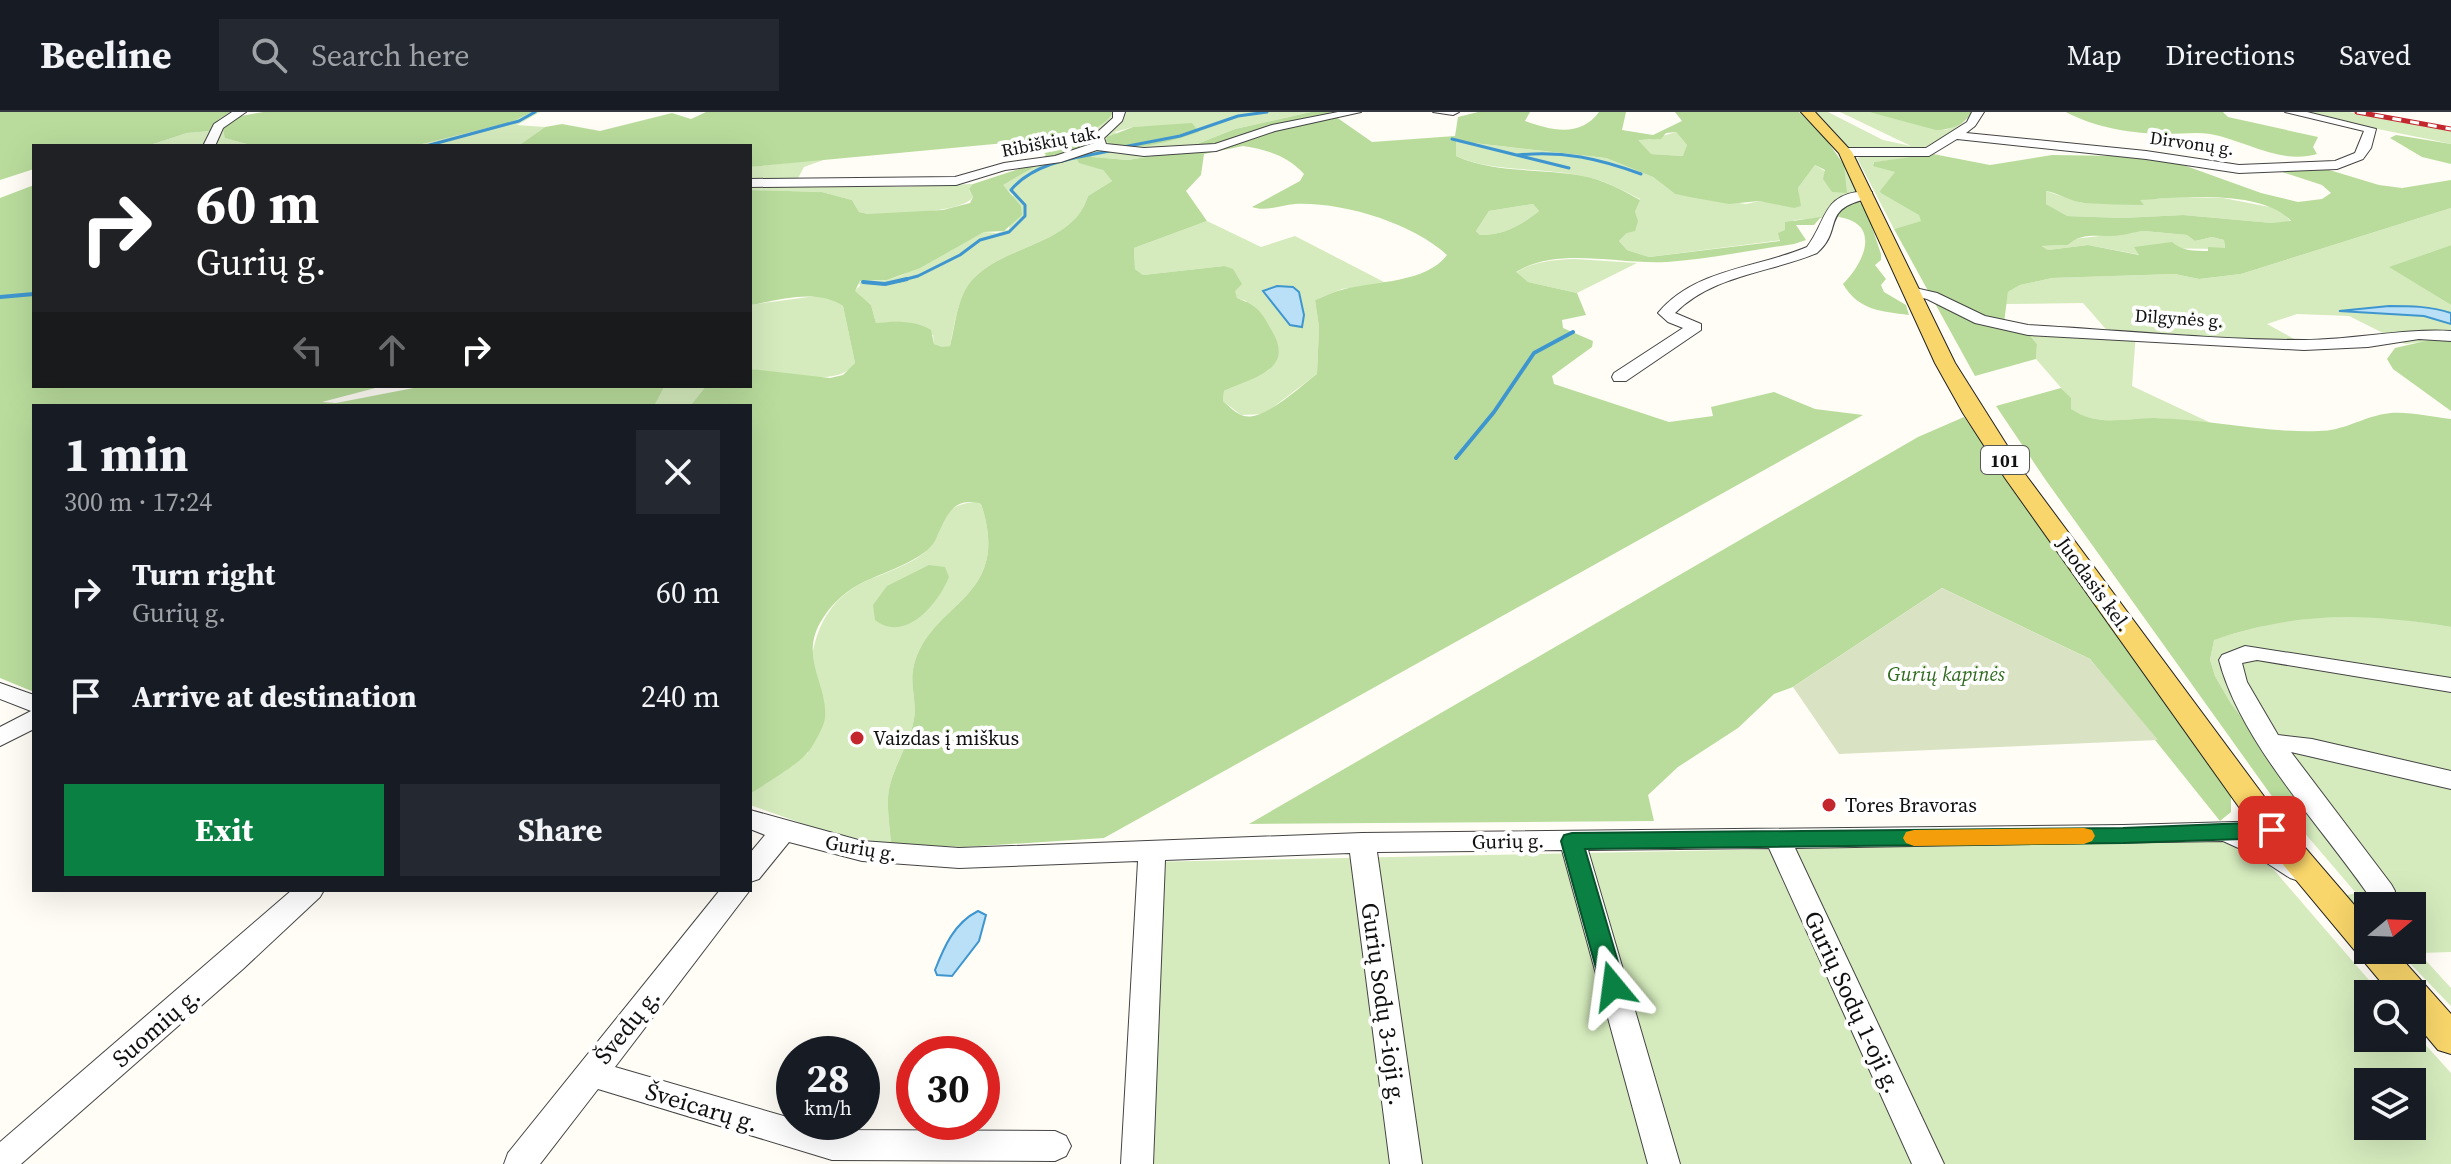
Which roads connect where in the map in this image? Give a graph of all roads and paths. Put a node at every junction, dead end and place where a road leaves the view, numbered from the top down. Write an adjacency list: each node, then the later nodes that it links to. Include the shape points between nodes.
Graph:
1 (240, 112): 10 (street, via 218,126)
2 (1119, 112): 11 (street, via 1098,137)
3 (1355, 112): 11 (street, Ribiškių tak., via 1281,126 1216,147 1144,152)
4 (1439, 112): 5 (street)
5 (1453, 112)
6 (1808, 112): 12 (main road, 101)
7 (1978, 112): 9 (street)
8 (2291, 112): 9 (street, Dirvonų g., via 2367,127 2371,131 2365,148 2359,156 2328,166 2239,169)
9 (1956, 135): 12 (street, via 1923,153)
10 (210, 144)
11 (1101, 146): 13 (street, Ribiškių tak., via 956,181)
12 (1845, 152): 14 (main road, 101)
13 (752, 183)
14 (1867, 195): 15 (main road, Juodasis kel. / 101); 17 (street, via 1850,196 1832,208 1812,250 1716,278 1669,308 1669,317 1695,327)
15 (1911, 291): 16 (street, Dilgynės g., via 1980,320 2028,330 2304,345); 26 (main road, Juodasis kel. / 101, via 1945,363 1999,452)
16 (2451, 336)
17 (1620, 377)
18 (2451, 685): 23 (street, via 2257,653 2237,656 2230,660 2231,671)
19 (0, 690): 20 (street)
20 (32, 703)
21 (32, 719): 22 (street)
22 (0, 738)
23 (2273, 742): 24 (street); 36 (street, via 2381,891 2381,901)
24 (2451, 780)
25 (752, 820): 27 (street, Gurių g.)
26 (2272, 830): 28 (street, Gurių g.); 36 (main road, Juodasis kel. / 101)
27 (783, 831): 32 (street, Gurių g., via 907,856); 33 (street)
28 (2226, 832): 29 (street, Gurių g.); 36 (street, via 2277,856)
29 (1778, 839): 30 (street, Gurių g.); 48 (street, Gurių Sodų 1-oji g.)
30 (1572, 841): 31 (street, Gurių g.); 47 (street)
31 (1362, 843): 32 (street, Gurių g.); 46 (street, Gurių Sodų 3-ioji g.)
32 (1152, 851): 45 (street)
33 (752, 870)
34 (308, 892): 43 (street, Suomių g.)
35 (734, 892): 41 (street, Švedų g.)
36 (2349, 902)
37 (2386, 964): 38 (main road)
38 (2400, 980)
39 (2426, 1010): 40 (main road)
40 (2451, 1039)
41 (589, 1073): 42 (street, Šveicarų g., via 832,1145); 44 (street, Švedų g.)
42 (1055, 1146)
43 (0, 1162)
44 (520, 1164)
45 (1137, 1164)
46 (1406, 1164)
47 (1664, 1164)
48 (1928, 1164)

